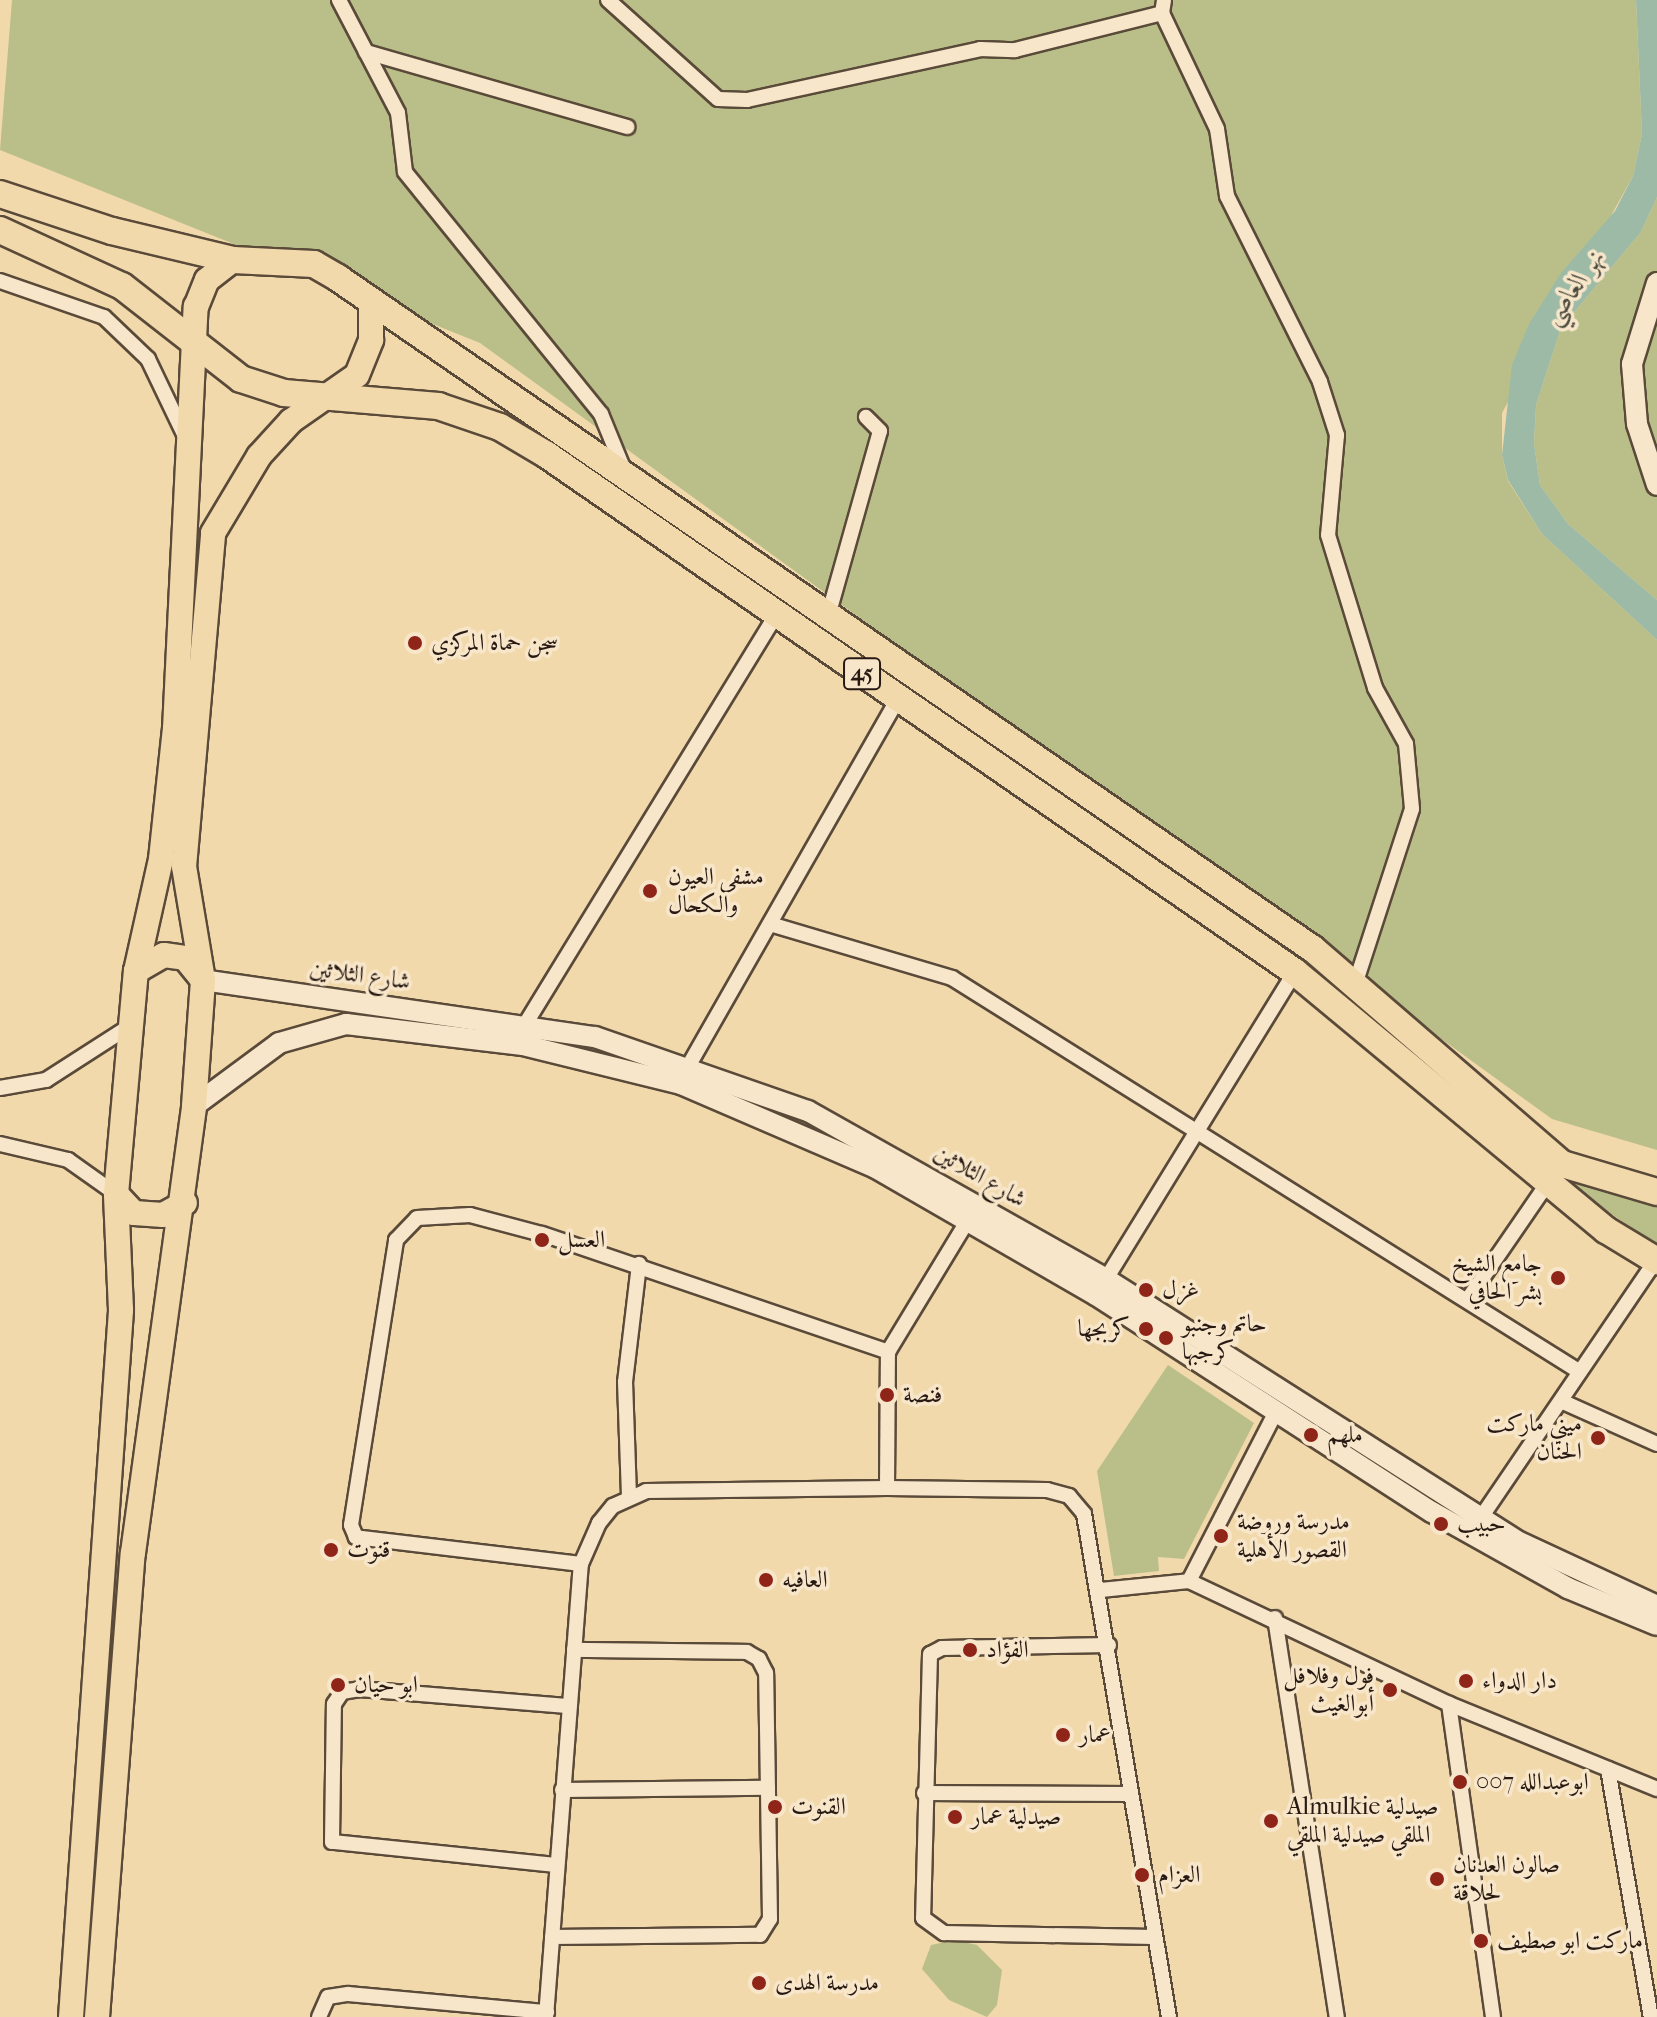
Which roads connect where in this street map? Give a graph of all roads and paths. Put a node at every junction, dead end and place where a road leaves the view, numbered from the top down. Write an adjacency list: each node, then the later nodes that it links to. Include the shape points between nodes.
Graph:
1 (339, 0): 4 (street)
2 (608, 0): 3 (street, via 718,99 747,100 980,49 1015,50)
3 (1163, 6): 25 (street, via 1217,129 1227,196 1320,382 1337,435 1328,535 1375,688 1406,744 1412,809)
4 (366, 52): 5 (street); 16 (street, via 398,113 405,172 601,414)
5 (627, 127)
6 (0, 194): 8 (highway, 45)
7 (0, 230): 12 (highway, 45, via 122,286)
8 (233, 260): 11 (highway, 45, via 314,264); 12 (main road, via 207,280)
9 (0, 281): 15 (street, via 104,317 148,359)
10 (1657, 283): 17 (main road, via 1632,364 1637,424)
11 (371, 307): 13 (main road, via 367,360); 16 (highway, 45)
12 (194, 341): 13 (highway, 45, via 241,379 284,393); 15 (main road)
13 (329, 394): 19 (highway, 45, via 438,406 500,427); 24 (main road, via 259,456 213,533 184,867)
14 (866, 417): 18 (street, via 880,431)
15 (188, 447): 22 (main road, via 175,729 161,859)
16 (627, 476): 18 (highway, 45)
17 (1657, 485)
18 (828, 616): 25 (highway, 45)
19 (775, 617): 20 (highway, 45); 26 (street)
20 (898, 698): 21 (street); 23 (highway, 45)
21 (770, 924): 30 (street); 33 (street, via 952,978)
22 (136, 971): 24 (main road, via 164,955 185,958); 27 (main road)
23 (1295, 972): 33 (street); 36 (highway, 45)
24 (203, 980): 26 (main road, شارع الثلاثين); 32 (main road)
25 (1355, 984): 36 (highway, 45)
26 (526, 1023): 28 (main road, شارع الثلاثين)
27 (130, 1026): 31 (street, via 46,1080); 38 (main road)
28 (595, 1037): 29 (main road); 30 (main road, شارع الثلاثين)
29 (590, 1060): 32 (main road, via 446,1034 335,1025 279,1043); 35 (main road, via 740,1105)
30 (689, 1065): 35 (main road, شارع الثلاثين)
31 (0, 1088)
32 (194, 1106): 39 (main road)
33 (1197, 1127): 43 (street); 44 (street)
34 (0, 1144): 38 (street, via 68,1160)
35 (880, 1159): 40 (main road); 43 (main road, شارع الثلاثين)
36 (1555, 1173): 37 (highway, 45); 41 (highway, 45); 44 (street)
37 (1657, 1192)
38 (116, 1194): 39 (main road, via 134,1213 163,1215); 74 (main road, via 121,1310)
39 (185, 1203): 75 (main road, via 136,1525)
40 (968, 1220): 45 (street); 48 (main road)
41 (1656, 1261): 46 (street)
42 (639, 1264): 45 (street); 51 (street, via 625,1382); 54 (street, via 470,1215 417,1218 396,1240 351,1525 356,1537)
43 (1106, 1279): 52 (main road, شارع الثلاثين)
44 (1468, 1299): 46 (street)
45 (888, 1352): 50 (street)
46 (1580, 1372): 47 (street)
47 (1561, 1401): 49 (street); 53 (street)
48 (1275, 1414): 52 (main road); 55 (street)
49 (1657, 1444)
50 (887, 1488): 51 (street); 56 (street, via 1069,1496 1084,1514)
51 (629, 1496): 54 (street, via 599,1523)
52 (1438, 1504): 53 (main road, شارع الثلاثين); 59 (main road, via 1568,1588)
53 (1480, 1519): 57 (main road, شارع الثلاثين)
54 (581, 1564): 61 (street)
55 (1189, 1581): 56 (street); 58 (street)
56 (1101, 1590): 60 (street)
57 (1657, 1606)
58 (1275, 1618): 62 (street); 78 (street)
59 (1657, 1625)
60 (1109, 1645): 68 (street, via 942,1648 930,1654); 69 (street)
61 (574, 1650): 63 (street); 65 (street, via 747,1652 759,1659)
62 (1449, 1704): 64 (street); 79 (street)
63 (569, 1706): 67 (street); 70 (street, via 360,1689 342,1692 334,1704 332,1842)
64 (1608, 1769): 66 (street); 80 (street)
65 (768, 1788): 67 (street); 71 (street, via 768,1929)
66 (1657, 1789)
67 (562, 1790): 70 (street)
68 (924, 1793): 69 (street); 72 (street, via 923,1918 931,1930)
69 (1130, 1794): 72 (street)
70 (556, 1865): 71 (street)
71 (552, 1937): 73 (street)
72 (1153, 1937): 77 (street)
73 (546, 2014): 76 (street, via 348,1994 328,1997)
74 (71, 2017)
75 (97, 2017)
76 (319, 2017)
77 (1169, 2017)
78 (1337, 2017)
79 (1493, 2017)
80 (1651, 2017)

